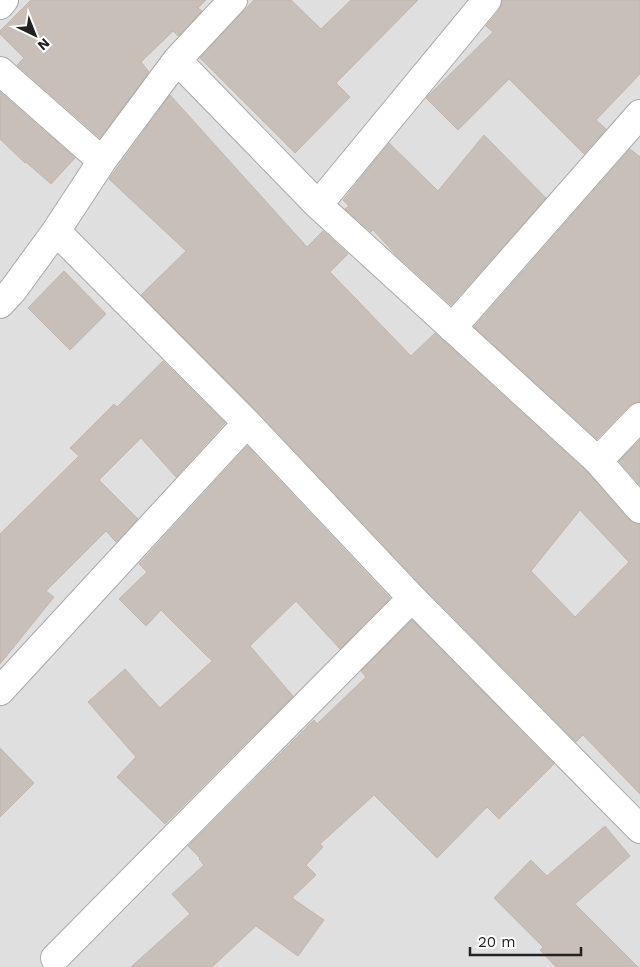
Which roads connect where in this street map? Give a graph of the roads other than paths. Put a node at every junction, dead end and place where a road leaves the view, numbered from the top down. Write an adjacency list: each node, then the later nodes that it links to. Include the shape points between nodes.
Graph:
1 (4, 0): 4 (street)
2 (232, 0): 5 (street)
3 (487, 0): 9 (street)
4 (0, 5)
5 (177, 60): 8 (street); 9 (street)
6 (0, 71): 8 (street)
7 (640, 114): 12 (street)
8 (102, 161): 10 (street)
9 (318, 205): 12 (street)
10 (56, 231): 11 (street); 14 (street)
11 (0, 304)
12 (452, 328): 15 (street)
13 (640, 417): 15 (street)
14 (247, 423): 17 (street); 18 (street)
15 (598, 461): 16 (street)
16 (640, 509)
17 (412, 598): 19 (street); 20 (street)
18 (0, 691)
19 (640, 829)
20 (56, 958)

